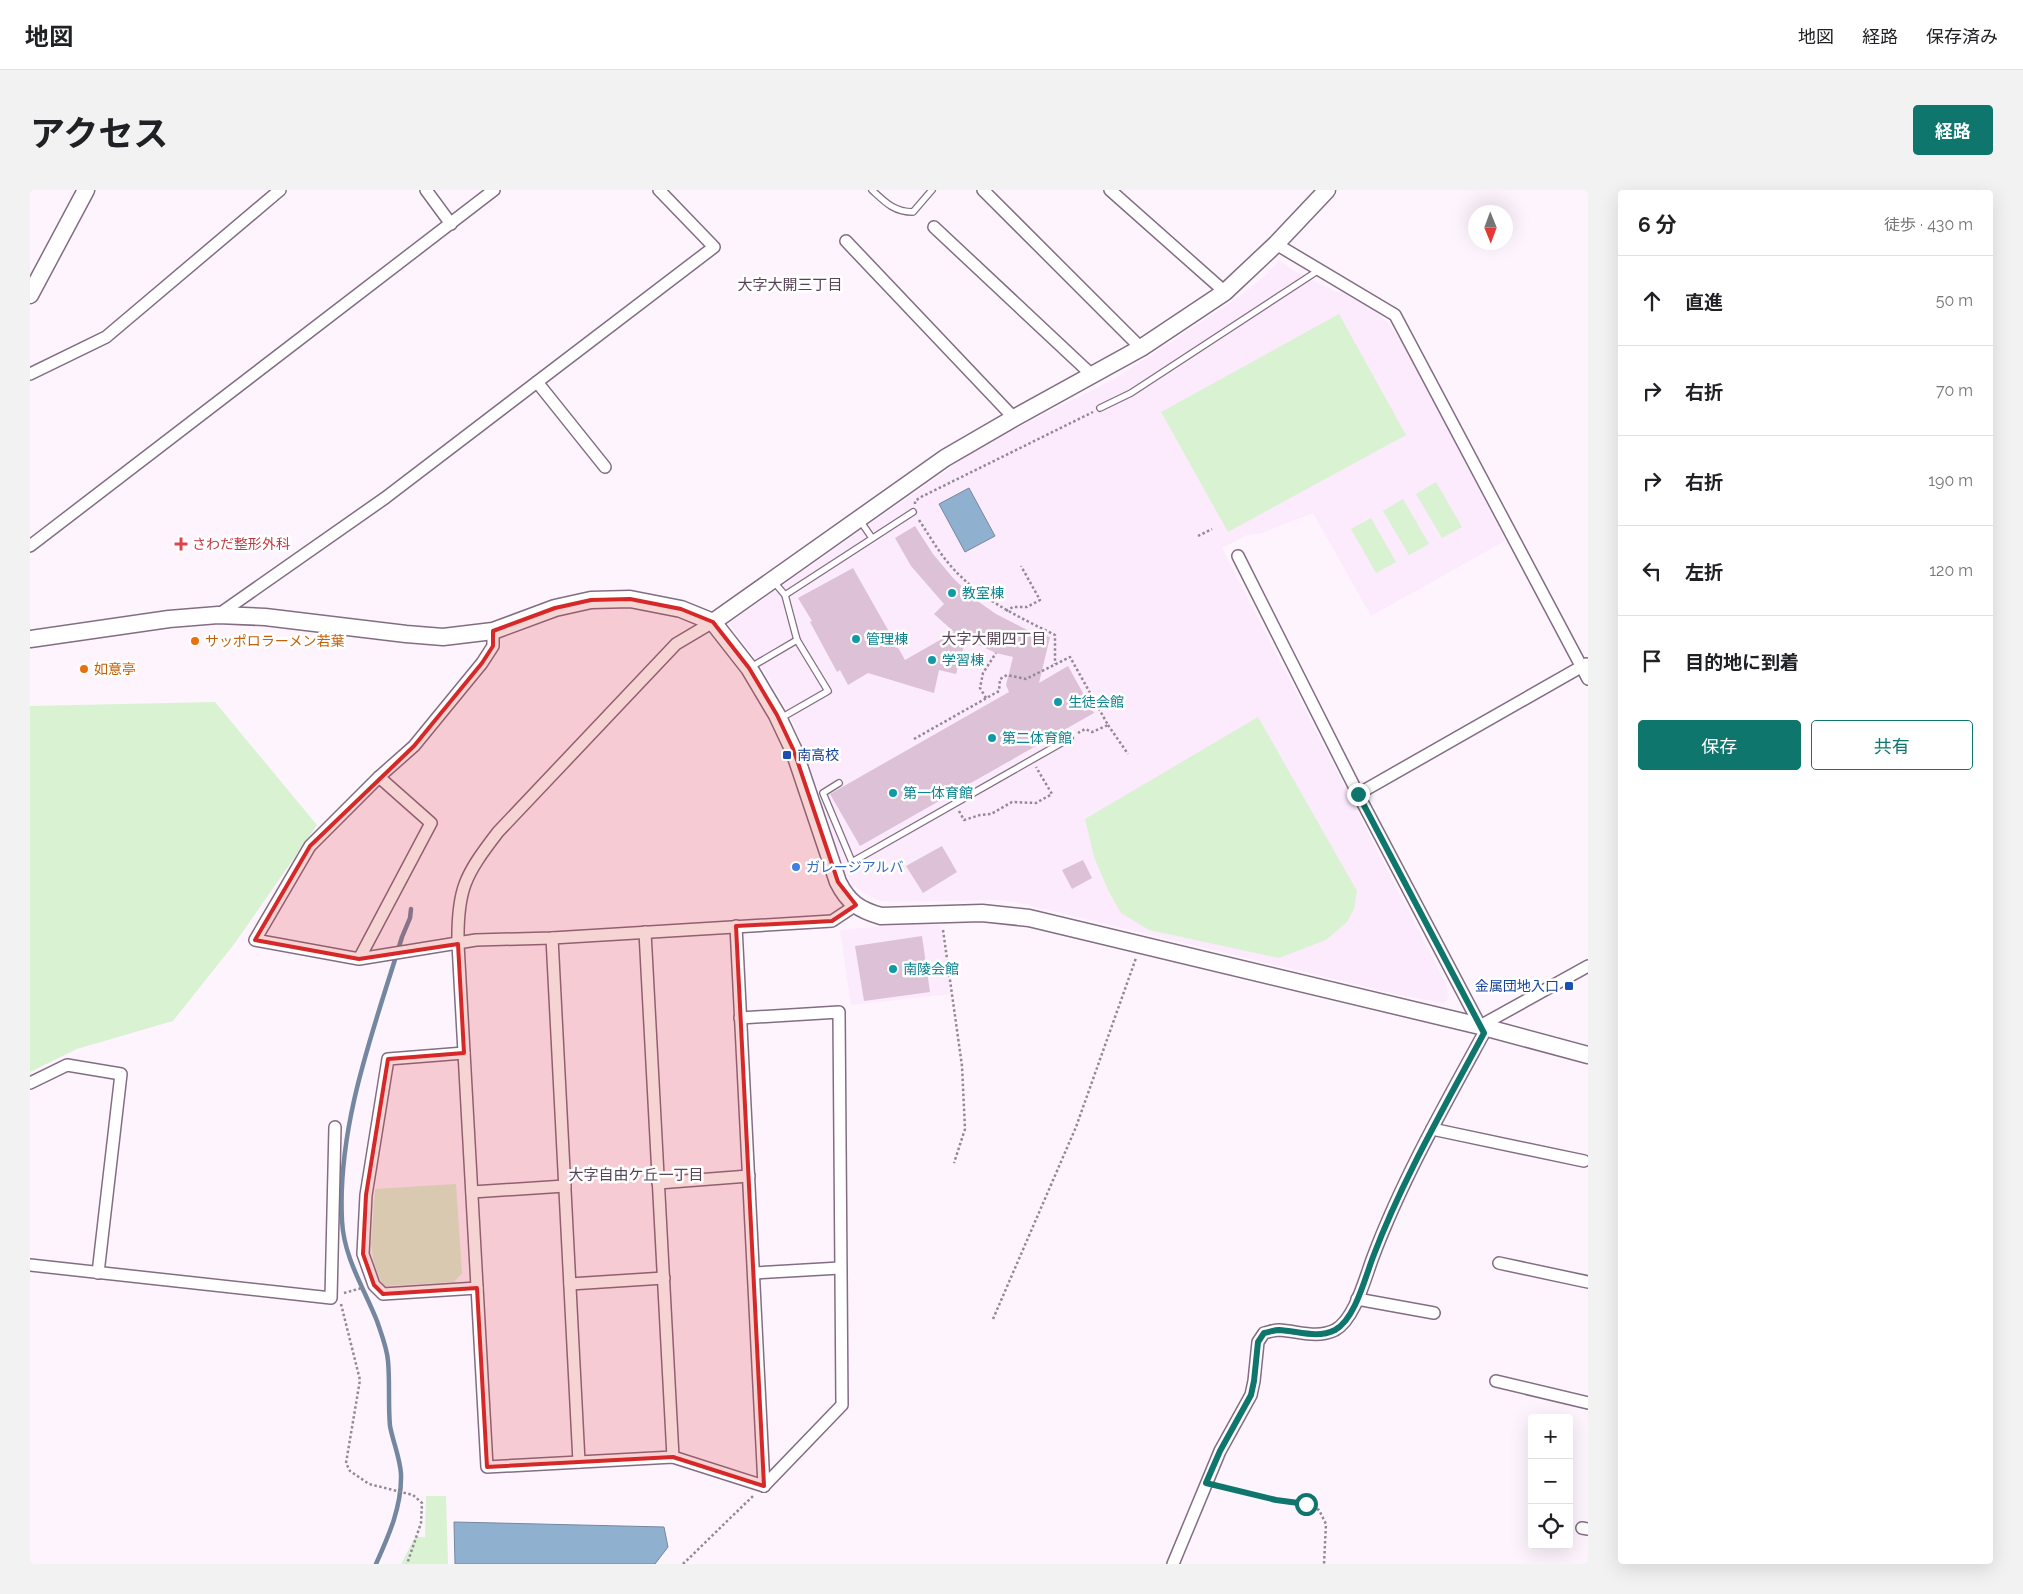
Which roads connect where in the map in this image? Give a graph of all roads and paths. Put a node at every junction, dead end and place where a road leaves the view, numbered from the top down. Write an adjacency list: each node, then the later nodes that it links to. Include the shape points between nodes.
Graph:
1 (86, 190): 17 (street)
2 (280, 190): 19 (street, via 106,337)
3 (426, 190): 11 (street)
4 (494, 190): 11 (street)
5 (659, 190): 21 (street, via 714,247)
6 (872, 190): 7 (lane, via 892,208 913,212)
7 (932, 190)
8 (983, 190): 18 (street)
9 (1110, 190): 16 (street)
10 (1327, 190): 14 (street)
11 (450, 224): 30 (street)
12 (934, 227): 20 (street)
13 (846, 241): 23 (street)
14 (1276, 244): 15 (street); 16 (street)
15 (1319, 270): 22 (lane, via 1131,393); 43 (street, via 1395,315)
16 (1225, 292): 18 (street)
17 (30, 295)
18 (1141, 348): 20 (street)
19 (30, 374)
20 (1094, 376): 23 (street)
21 (537, 382): 24 (street); 36 (street, via 385,498)
22 (1100, 408): 25 (path, via 921,497 915,501)
23 (1014, 418): 26 (street, via 945,458)
24 (605, 467)
25 (913, 512): 29 (lane); 35 (path, via 950,565 975,589)
26 (859, 519): 29 (lane); 33 (street)
27 (1212, 529): 28 (path)
28 (1198, 536)
29 (872, 538): 34 (lane)
30 (30, 546)
31 (1238, 556): 55 (street)
32 (1021, 566): 35 (path, via 1040,600 1027,607 1013,607)
33 (772, 580): 34 (lane); 37 (street)
34 (784, 595): 40 (lane)
35 (1006, 611): 42 (path, via 1055,634)
36 (218, 615): 38 (street, via 265,617 443,637); 39 (street)
37 (713, 622): 38 (street, via 681,609 630,599 591,600 555,608); 44 (street); 64 (street, via 676,644 498,832 465,880 460,898)
38 (493, 631): 53 (street, via 493,646 482,663 414,746)
39 (30, 638)
40 (797, 640): 44 (lane); 47 (lane, via 828,691)
41 (996, 653): 46 (path, via 983,673 980,688)
42 (1055, 664): 46 (path, via 1026,679 1007,675 1000,679 999,691); 48 (path, via 1070,656)
43 (1585, 665): 45 (street); 55 (street)
44 (749, 668): 47 (street)
45 (1588, 680)
46 (986, 698): 50 (path)
47 (779, 720): 58 (street, via 794,751)
48 (1108, 725): 49 (path, via 1092,732 1085,729); 51 (path)
49 (1070, 738): 52 (lane)
50 (914, 739)
51 (1128, 754)
52 (1032, 760): 56 (path, via 1052,794 1036,803 1012,802 991,814); 57 (lane, via 852,862)
53 (379, 777): 66 (street, via 431,823); 66 (street, via 310,846 255,940)
54 (839, 783): 57 (lane, via 823,793)
55 (1358, 794): 69 (street)
56 (964, 820)
57 (838, 826): 58 (lane)
58 (821, 832): 59 (street, via 838,882 845,896)
59 (856, 905): 60 (street, via 881,916); 61 (street, via 832,920)
60 (941, 913): 65 (street, via 1029,918); 76 (path, via 962,1066 965,1129)
61 (736, 926): 62 (street); 68 (street)
62 (645, 932): 63 (street); 78 (street)
63 (552, 938): 64 (street, via 476,940); 79 (street)
64 (458, 944): 66 (street); 70 (street)
65 (1141, 945): 69 (street); 93 (path, via 1076,1127)
66 (358, 959)
67 (1588, 966): 69 (street)
68 (740, 1018): 77 (street); 83 (street, via 839,1012)
69 (1480, 1026): 71 (street); 74 (street, via 1484,1033)
70 (464, 1053): 80 (street); 89 (street, via 388,1059 366,1195 362,1254 374,1285 383,1294)
71 (1588, 1055)
72 (30, 1083): 84 (street, via 67,1065 121,1074)
73 (335, 1127): 90 (street)
74 (1432, 1130): 75 (street); 91 (street, via 1382,1234)
75 (1584, 1161)
76 (954, 1164)
77 (748, 1176): 78 (street); 85 (street)
78 (658, 1183): 86 (street)
79 (565, 1186): 80 (street); 88 (street)
80 (472, 1192): 89 (street)
81 (1498, 1263): 87 (street)
82 (30, 1265): 84 (street)
83 (840, 1268): 85 (street); 99 (street, via 842,1405)
84 (98, 1273): 90 (street)
85 (754, 1273): 99 (street)
86 (664, 1278): 88 (street); 96 (street)
87 (1588, 1282)
88 (570, 1284): 97 (street)
89 (477, 1288): 97 (street, via 487,1467)
90 (331, 1298): 100 (path, via 342,1305 360,1380 346,1464 350,1471 369,1484 414,1495 422,1503 421,1523)
91 (1357, 1299): 92 (street); 98 (street, via 1344,1323 1334,1330 1320,1334 1278,1330 1264,1333 1258,1342 1251,1395)
92 (1434, 1313)
93 (993, 1319)
94 (1496, 1381): 95 (street)
95 (1588, 1403)
96 (673, 1458): 97 (street); 99 (street)
97 (579, 1462)
98 (1206, 1483): 102 (street); 103 (path, via 1306,1504 1320,1510 1326,1524)
99 (764, 1486): 101 (path)
100 (407, 1564)
101 (684, 1564)
102 (1174, 1564)
103 (1324, 1564)

